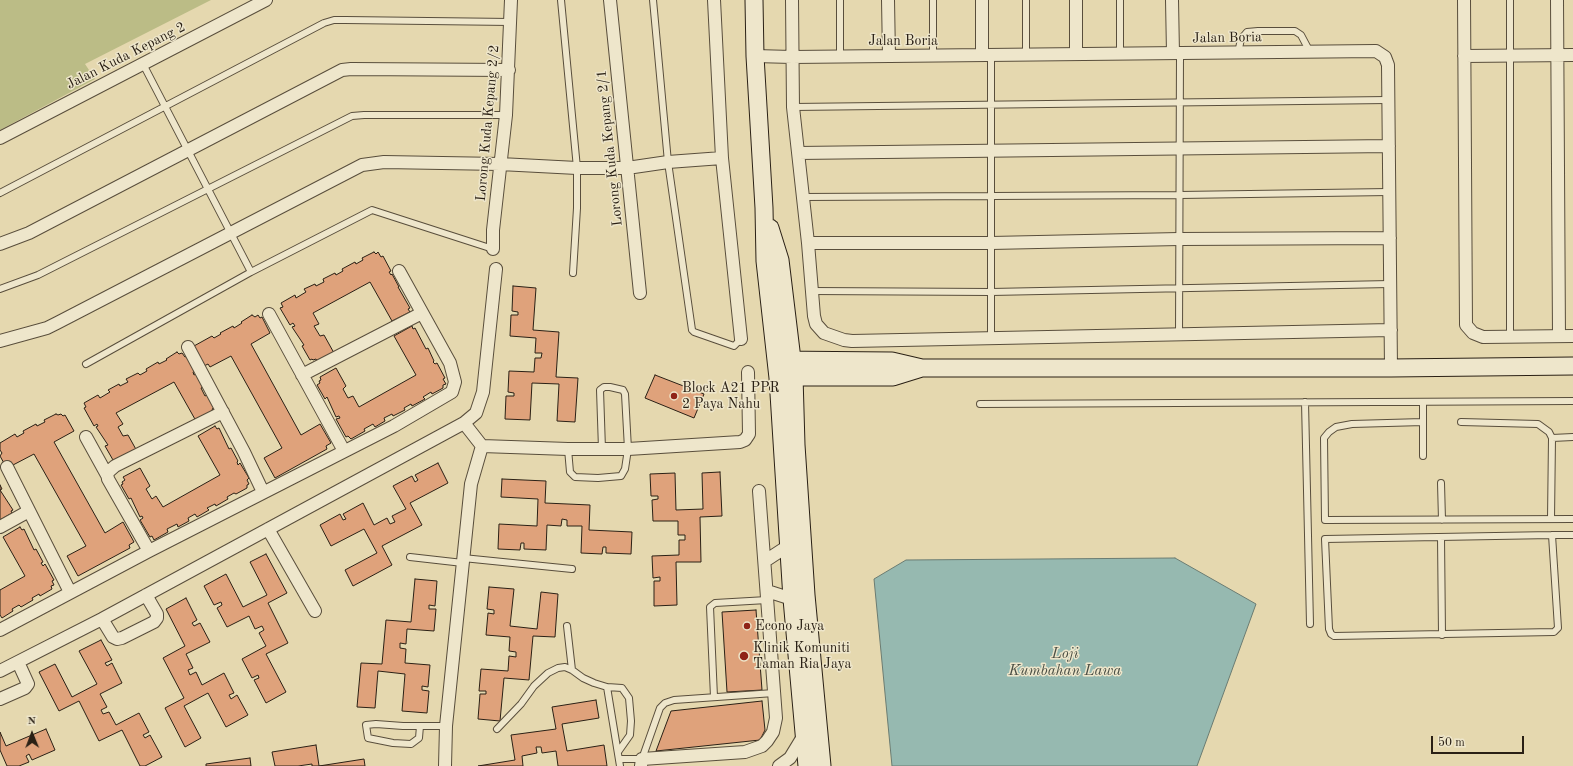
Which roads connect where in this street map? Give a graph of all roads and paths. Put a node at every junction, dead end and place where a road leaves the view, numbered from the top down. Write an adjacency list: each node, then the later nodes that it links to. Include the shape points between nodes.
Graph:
1 (266, 0): 37 (street, Jalan Kuda Kepang 2)
2 (511, 0): 20 (street, Lorong Kuda Kepang 2/2)
3 (561, 0): 54 (lane)
4 (610, 0): 55 (street, Lorong Kuda Kepang 2/1)
5 (653, 0): 52 (lane)
6 (714, 0): 51 (street)
7 (754, 0): 31 (main road)
8 (792, 0): 35 (street)
9 (840, 0): 36 (lane)
10 (888, 0): 32 (street)
11 (933, 0): 33 (lane)
12 (982, 0): 26 (street)
13 (1026, 0): 27 (lane)
14 (1076, 0): 24 (street)
15 (1120, 0): 25 (lane)
16 (1172, 0): 22 (street)
17 (1464, 0): 34 (street)
18 (1510, 0): 28 (lane)
19 (1557, 0): 29 (street)
20 (511, 22): 38 (street, Lorong Kuda Kepang 2/2); 42 (lane, via 334,20)
21 (1310, 52): 23 (street, Jalan Boria); 23 (lane, via 1301,35 1295,31 1258,31 1247,32 1241,38); 39 (street, Jalan Boria, via 1376,51 1385,57 1388,65)
22 (1177, 53): 23 (street, Jalan Boria); 25 (street, Jalan Boria); 40 (lane)
23 (1238, 53)
24 (1076, 54): 25 (street, Jalan Boria); 27 (street, Jalan Boria)
25 (1120, 54)
26 (986, 55): 27 (street, Jalan Boria); 33 (street, Jalan Boria); 41 (lane)
27 (1026, 55)
28 (1510, 55): 29 (street); 34 (street); 85 (lane)
29 (1557, 55): 30 (street); 83 (street)
30 (1573, 55)
31 (755, 56): 35 (street, Jalan Boria); 90 (main road, via 765,261)
32 (889, 56): 33 (street, Jalan Boria); 36 (street, Jalan Boria)
33 (933, 56)
34 (1464, 56): 85 (street, via 1466,325 1473,333 1483,337)
35 (792, 57): 36 (street, Jalan Boria); 43 (street)
36 (840, 57)
37 (143, 64): 42 (lane); 45 (street, Jalan Kuda Kepang 2)
38 (509, 70): 44 (street, Lorong Kuda Kepang 2/2); 48 (street, via 342,70)
39 (1388, 100): 40 (lane); 46 (street, Jalan Boria)
40 (1180, 102): 41 (lane); 47 (lane)
41 (991, 104): 43 (lane); 49 (lane)
42 (166, 107): 48 (lane); 58 (lane)
43 (793, 107): 50 (street)
44 (506, 115): 53 (street, Lorong Kuda Kepang 2/2); 56 (lane, via 357,115)
45 (0, 138)
46 (1389, 146): 47 (street); 57 (street, Jalan Boria)
47 (1180, 149): 49 (street); 59 (lane)
48 (188, 150): 56 (lane); 67 (street, via 29,233)
49 (991, 151): 50 (street); 60 (lane)
50 (798, 153): 61 (street)
51 (722, 158): 52 (street); 86 (street)
52 (668, 162): 55 (street); 86 (lane, via 692,330 734,346)
53 (500, 164): 54 (street); 62 (street, via 384,162 362,165); 68 (street, Lorong Kuda Kepang 2/2, via 492,230)
54 (576, 168): 55 (street); 72 (lane, via 577,208)
55 (627, 168): 78 (street, Lorong Kuda Kepang 2/1)
56 (208, 188): 62 (lane); 75 (lane, via 38,275)
57 (1389, 192): 59 (lane); 63 (street, Jalan Boria)
58 (0, 193)
59 (1180, 195): 60 (lane); 64 (lane)
60 (991, 196): 61 (lane); 66 (lane)
61 (803, 197): 65 (street)
62 (231, 233): 71 (lane); 88 (street, via 47,328)
63 (1390, 238): 64 (street); 73 (street, Jalan Boria)
64 (1180, 239): 66 (street); 74 (lane)
65 (808, 243): 66 (street); 76 (street)
66 (991, 243): 77 (lane)
67 (0, 244)
68 (493, 249): 71 (lane, via 372,210)
69 (496, 270): 105 (street, via 483,392 476,413)
70 (399, 271): 79 (street)
71 (251, 272): 91 (lane)
72 (573, 273)
73 (1390, 284): 74 (lane); 81 (street, Jalan Boria)
74 (1179, 288): 77 (lane); 82 (lane)
75 (0, 289)
76 (812, 291): 77 (lane); 87 (street, via 816,324 824,333 844,340 852,342)
77 (991, 292): 87 (lane)
78 (640, 293)
79 (422, 313): 96 (street); 113 (street, via 452,369 455,382 452,392 394,426)
80 (269, 314): 96 (street)
81 (1391, 330): 82 (street); 94 (street, Jalan Boria)
82 (1179, 335): 87 (street)
83 (1559, 336): 84 (street); 85 (street)
84 (1573, 336)
85 (1510, 337)
86 (741, 339)
87 (991, 339)
88 (0, 341)
89 (188, 347): 102 (street)
90 (784, 359): 93 (main road, via 892,361); 97 (main road)
91 (86, 364)
92 (1573, 366): 94 (main road)
93 (922, 368): 94 (main road); 97 (main road, via 893,377)
94 (1391, 368)
95 (748, 372): 112 (street, via 749,434 746,440)
96 (302, 375): 113 (street)
97 (786, 377): 129 (main road); 162 (main road, via 796,445 806,595)
98 (1573, 401): 100 (lane)
99 (1305, 402): 100 (lane); 101 (lane); 141 (lane)
100 (1423, 402): 103 (lane)
101 (980, 404)
102 (223, 412): 116 (street, via 115,466); 119 (street)
103 (1423, 422): 114 (lane); 123 (lane, via 1352,424 1336,427 1329,432 1324,438 1325,520)
104 (1461, 422): 108 (lane, via 1538,424 1549,432)
105 (464, 423): 109 (street); 125 (street)
106 (86, 437): 116 (street)
107 (1573, 437): 108 (lane)
108 (1552, 438): 121 (lane)
109 (482, 446): 110 (street); 132 (street, via 471,484)
110 (568, 449): 111 (street); 112 (lane, via 570,472 574,477 598,478 621,476 625,469)
111 (602, 449): 112 (street); 112 (lane, via 600,390 604,387 623,390 625,394)
112 (628, 449)
113 (344, 451): 119 (street)
114 (1423, 456)
115 (7, 467): 120 (street)
116 (107, 475): 130 (street)
117 (1441, 483): 123 (lane)
118 (760, 491): 133 (street)
119 (263, 492): 130 (street)
120 (29, 511): 124 (street); 135 (street)
121 (1551, 519): 122 (lane); 123 (lane)
122 (1573, 519)
123 (1442, 520)
124 (0, 527)
125 (268, 529): 136 (street); 139 (street)
126 (1552, 535): 127 (lane); 128 (lane); 144 (lane, via 1558,628 1554,632)
127 (1573, 535)
128 (1441, 537): 144 (lane); 144 (lane, via 1325,539 1331,634)
129 (788, 546): 133 (street); 138 (main road)
130 (148, 551): 135 (street)
131 (410, 557): 132 (lane)
132 (463, 560): 134 (lane); 153 (street)
133 (765, 560): 137 (street)
134 (572, 569)
135 (70, 592): 143 (street)
136 (146, 595): 140 (street); 140 (street, via 157,614 154,622 117,639)
137 (767, 596): 138 (street); 149 (street); 150 (lane, via 715,603 710,607)
138 (792, 599): 155 (main road)
139 (315, 611)
140 (102, 619): 145 (street)
141 (1310, 624)
142 (568, 626): 146 (lane)
143 (0, 630)
144 (1442, 635)
145 (18, 662): 147 (street); 151 (street, via 28,684 25,688)
146 (572, 670): 148 (lane, via 583,678); 154 (lane, via 565,667 548,673)
147 (0, 671)
148 (607, 687): 156 (lane); 156 (lane, via 622,688 629,698 630,735)
149 (774, 693): 150 (lane); 157 (street, via 776,726 767,741 756,749)
150 (714, 697): 157 (lane, via 665,703 660,708)
151 (0, 699)
152 (420, 726): 152 (lane, via 419,738 411,744 368,738 366,725); 153 (lane)
153 (446, 726): 159 (street)
154 (497, 729)
155 (804, 735): 160 (street, via 793,753); 161 (main road)
156 (618, 752): 158 (lane)
157 (641, 762): 158 (lane)
158 (619, 763)
159 (445, 766)
160 (779, 766)
161 (807, 766)
162 (822, 766)

